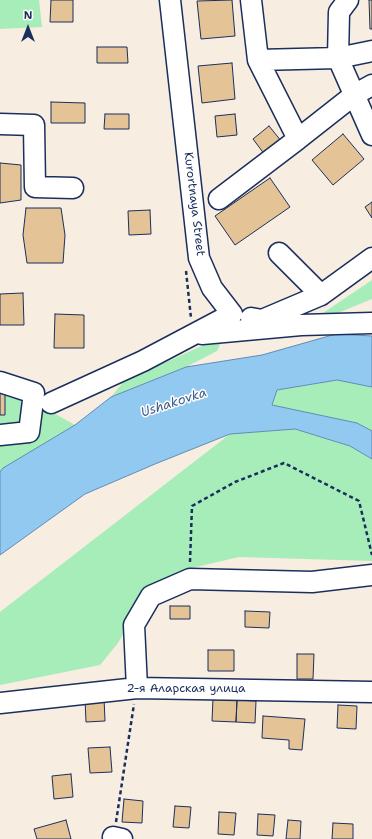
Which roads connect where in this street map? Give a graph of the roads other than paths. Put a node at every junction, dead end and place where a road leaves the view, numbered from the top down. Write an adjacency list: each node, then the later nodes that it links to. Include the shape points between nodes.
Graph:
1 (170, 0): 17 (street, Kurortnaya Street, via 199,258 212,288)
2 (251, 0): 6 (street)
3 (348, 0): 5 (street, via 339,12)
4 (372, 51): 5 (street)
5 (338, 58): 6 (street); 8 (street)
6 (258, 60): 11 (street)
7 (372, 85): 8 (street)
8 (354, 95): 10 (street); 11 (street)
9 (0, 124): 12 (street, via 34,125 35,187)
10 (372, 135)
11 (298, 139): 13 (street)
12 (73, 188)
13 (219, 199)
14 (279, 253): 16 (street)
15 (372, 258): 16 (street)
16 (321, 295): 17 (street, via 262,320)
17 (232, 314): 19 (street)
18 (372, 323): 19 (street, via 301,325)
19 (192, 335): 21 (street)
20 (0, 382): 22 (street, via 34,393 29,432)
21 (51, 404)
22 (0, 435)
23 (372, 575): 24 (street, via 312,582 190,579 151,596 134,625)
24 (137, 688): 25 (street, 2-я Аларская улица); 26 (street, 2-я Аларская улица)
25 (372, 692)
26 (0, 704)

